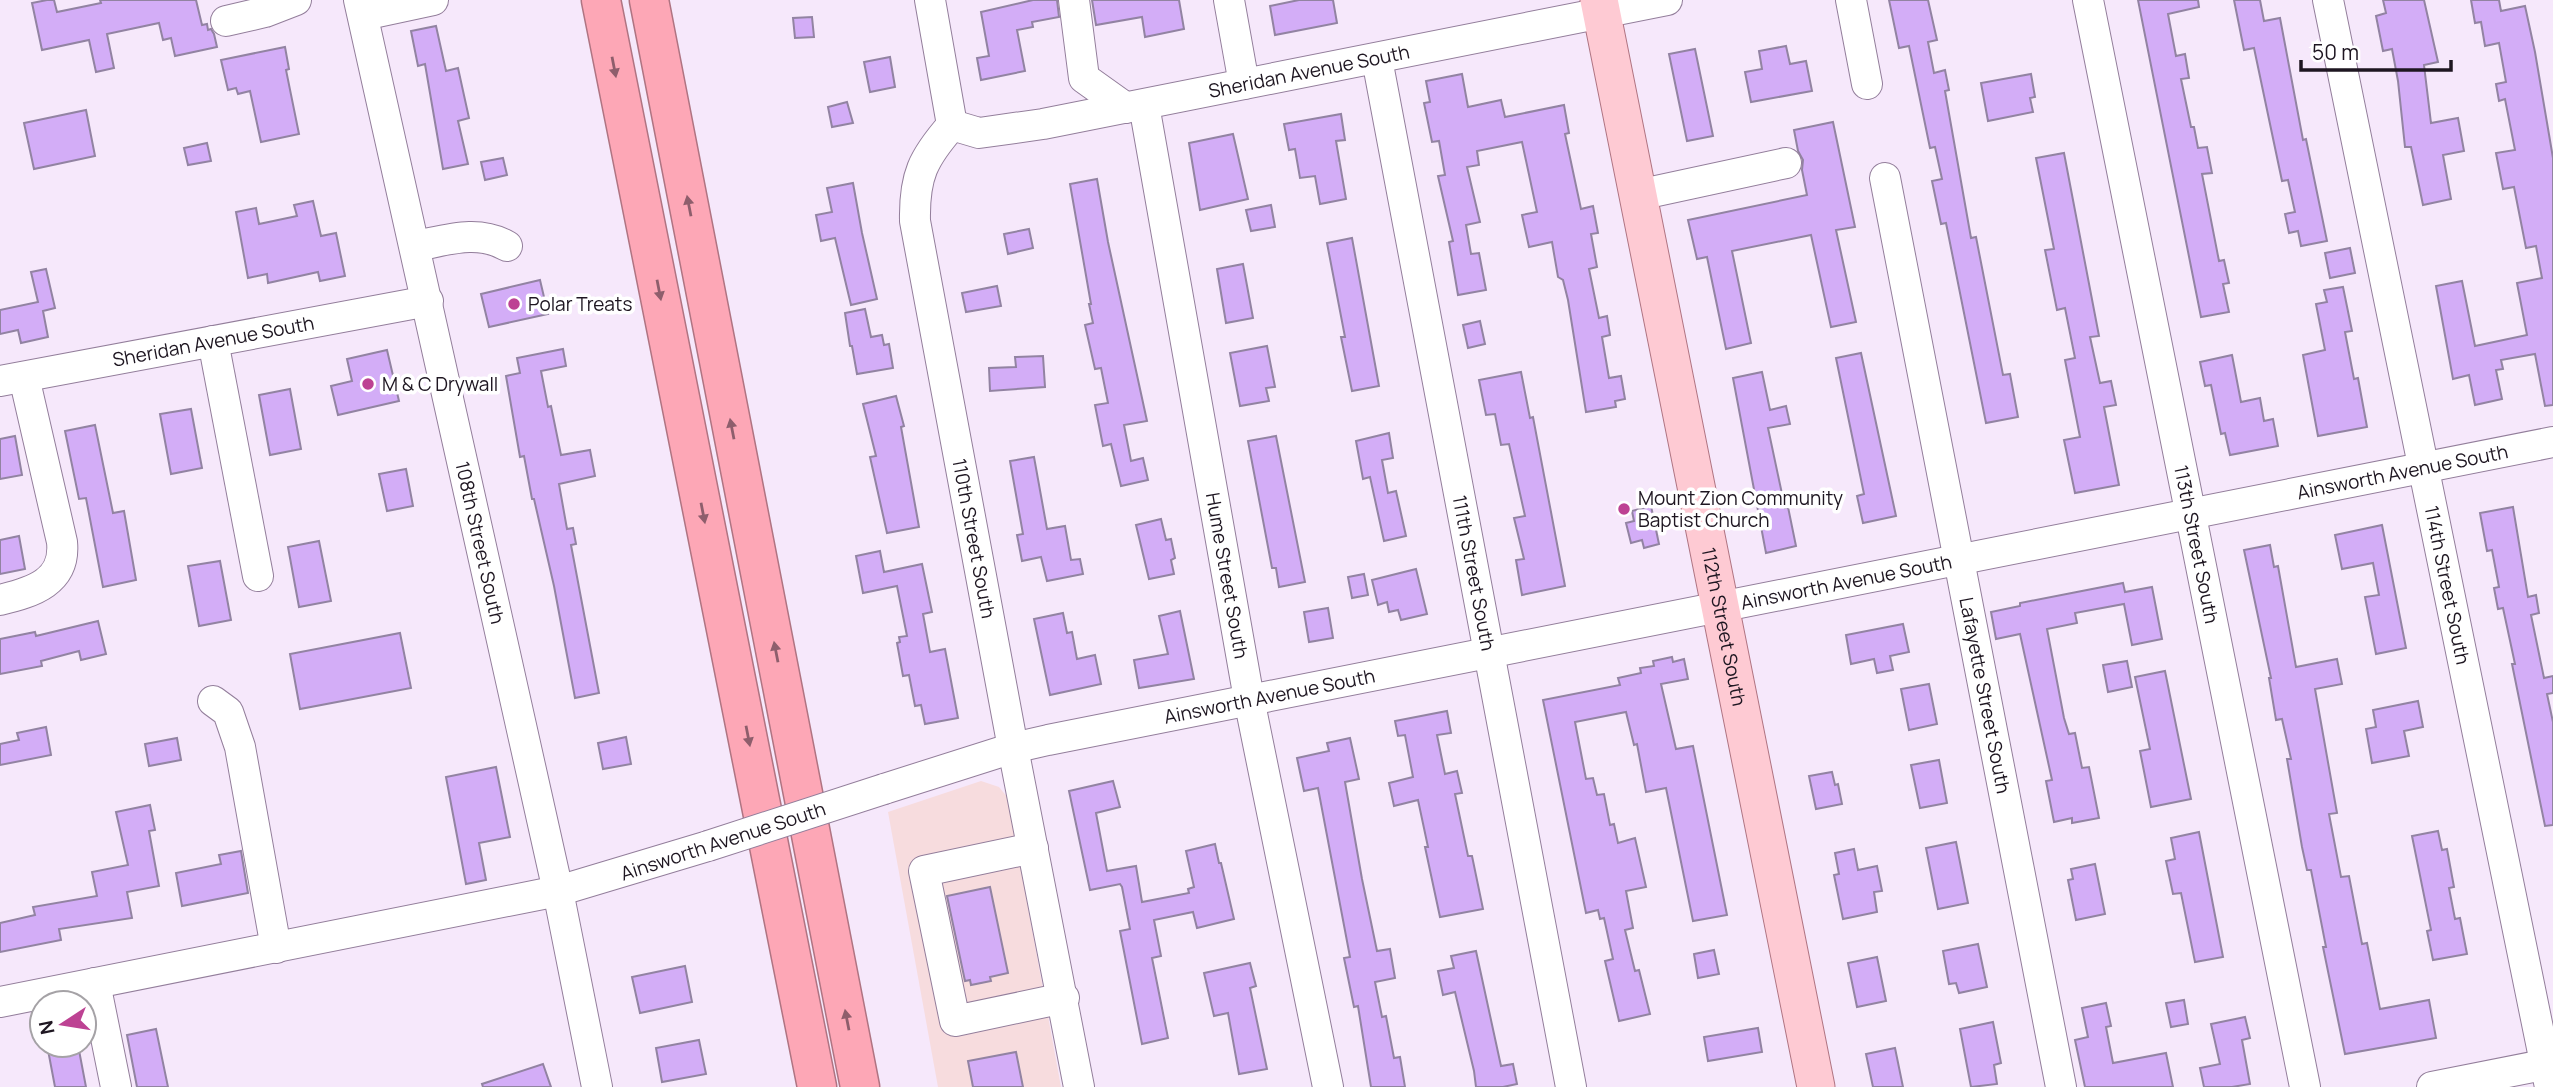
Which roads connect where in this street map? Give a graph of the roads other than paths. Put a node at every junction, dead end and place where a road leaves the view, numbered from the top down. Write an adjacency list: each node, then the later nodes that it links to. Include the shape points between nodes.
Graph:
1 (296, 0): 14 (street)
2 (433, 0): 13 (street)
3 (601, 0): 50 (highway, one-way to 50)
4 (649, 0): 51 (highway, one-way to 4)
5 (930, 0): 21 (street)
6 (1074, 0): 16 (street)
7 (1229, 0): 17 (street)
8 (1667, 0): 12 (street, Sheridan Avenue South)
9 (1851, 0): 18 (street)
10 (2088, 0): 32 (street, 113th Street South)
11 (2328, 0): 31 (street, 114th Street South)
12 (1601, 7): 15 (street, Sheridan Avenue South); 24 (main road, 112th Street South)
13 (361, 8): 25 (street, 108th Street South)
14 (226, 21)
15 (1377, 59): 17 (street, Sheridan Avenue South); 37 (street, 111th Street South)
16 (1084, 78): 19 (street); 20 (street, via 1071,92)
17 (1244, 84): 19 (street, Sheridan Avenue South)
18 (1867, 84)
19 (1135, 106): 20 (street, Sheridan Avenue South); 38 (street, Hume Street South)
20 (1062, 120): 21 (street, Sheridan Avenue South, via 979,133)
21 (952, 125): 40 (street, 110th Street South, via 920,168 915,221)
22 (1786, 163): 24 (street)
23 (1885, 178): 33 (street, Lafayette Street South)
24 (1638, 194): 36 (main road, 112th Street South)
25 (416, 246): 26 (street, via 474,236); 27 (street, 108th Street South)
26 (507, 246)
27 (428, 301): 28 (street, Sheridan Avenue South); 42 (street, 108th Street South)
28 (213, 341): 29 (street, Sheridan Avenue South); 34 (street)
29 (12, 379): 35 (street, via 62,542 62,560 47,581)
30 (2553, 442): 31 (street, Ainsworth Avenue South)
31 (2422, 468): 32 (street, Ainsworth Avenue South); 47 (street, 114th Street South)
32 (2191, 514): 33 (street, Ainsworth Avenue South); 57 (street, 113th Street South)
33 (1959, 559): 36 (street, Ainsworth Avenue South); 56 (street, Lafayette Street South)
34 (258, 576)
35 (0, 600)
36 (1719, 607): 37 (street, Ainsworth Avenue South); 55 (main road, 112th Street South)
37 (1489, 653): 38 (street, Ainsworth Avenue South); 54 (street, 111th Street South)
38 (1249, 699): 40 (street, Ainsworth Avenue South); 53 (street, Hume Street South)
39 (213, 701): 43 (street, via 228,712 240,747)
40 (1013, 748): 41 (street, 110th Street South); 42 (street, Ainsworth Avenue South, bridge)
41 (1033, 848): 45 (street, 110th Street South); 45 (street, via 924,871 955,1021)
42 (558, 891): 43 (street, Ainsworth Avenue South); 49 (street, 108th Street South)
43 (276, 948): 44 (street, Ainsworth Avenue South)
44 (95, 983): 46 (street, Ainsworth Avenue South); 48 (street)
45 (1064, 998): 52 (street, 110th Street South)
46 (0, 1002)
47 (2550, 1071): 58 (street)
48 (116, 1087)
49 (597, 1087)
50 (817, 1087)
51 (860, 1087)
52 (1079, 1087)
53 (1328, 1087)
54 (1571, 1087)
55 (1816, 1087)
56 (2061, 1087)
57 (2305, 1087)
58 (2432, 1087)

